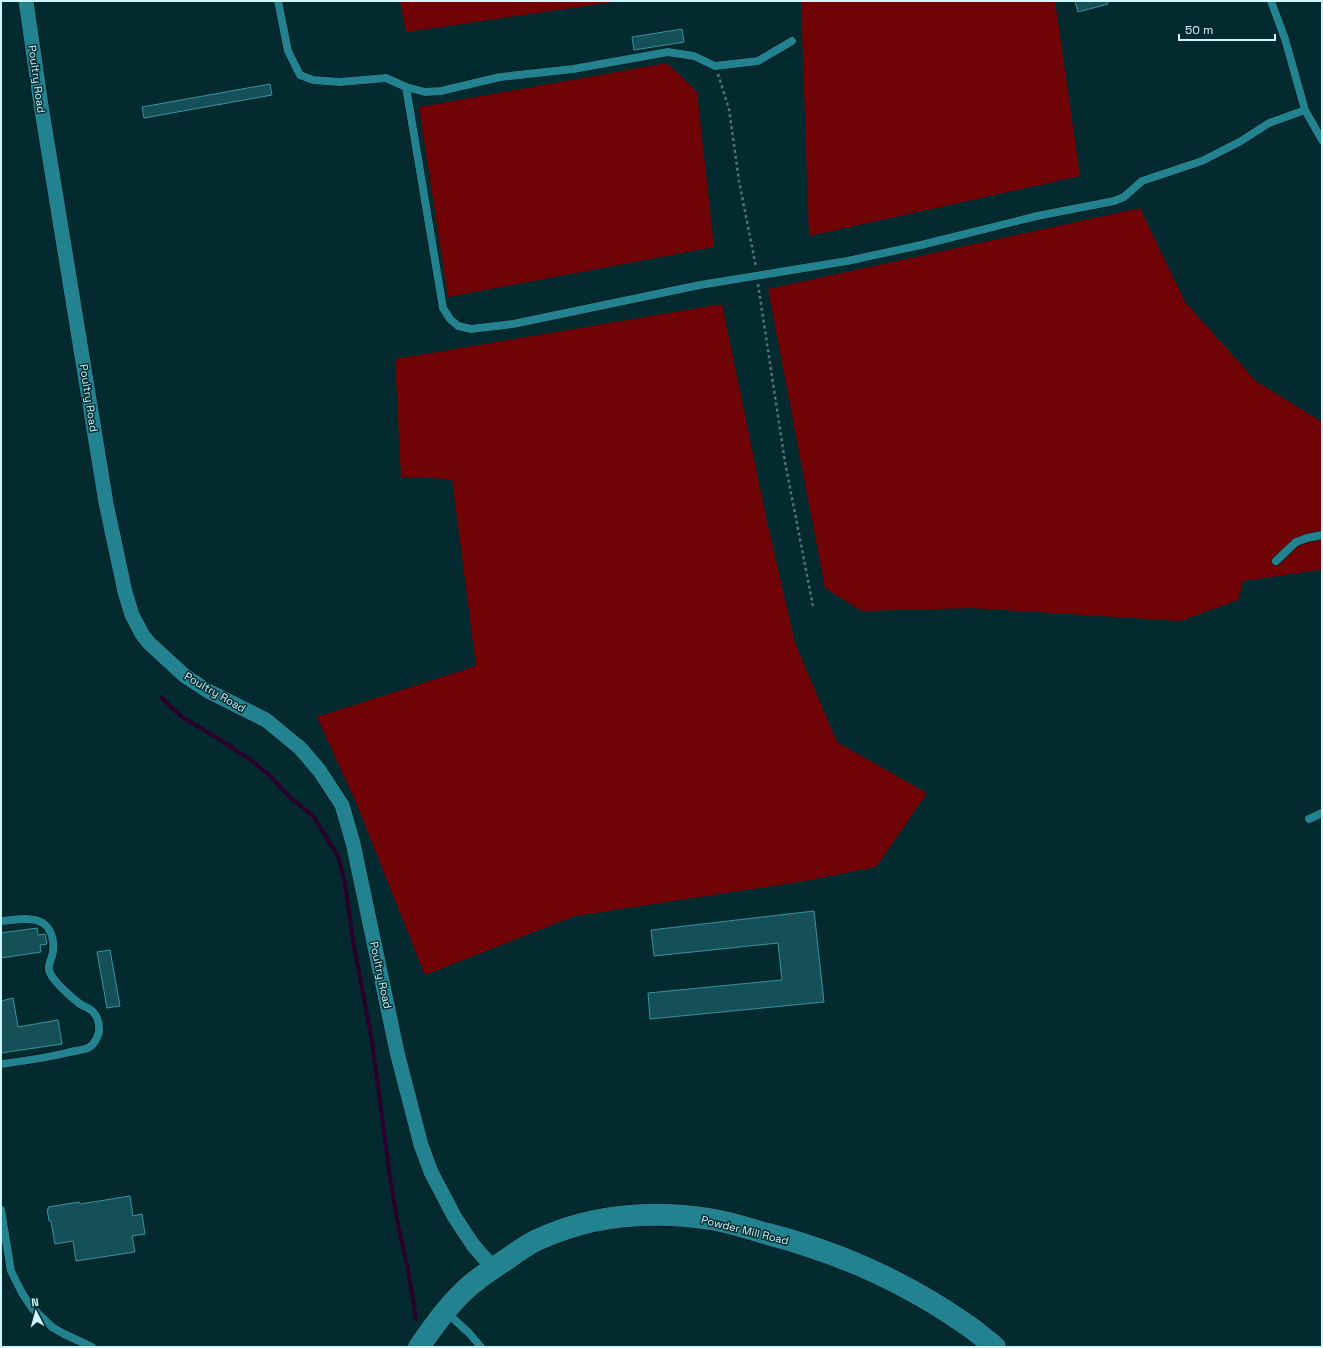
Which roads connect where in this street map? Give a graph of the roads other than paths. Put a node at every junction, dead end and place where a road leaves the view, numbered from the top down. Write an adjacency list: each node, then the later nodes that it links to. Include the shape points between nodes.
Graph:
1 (26, 1): 16 (street, Poultry Road, via 106,503 132,615 149,643 185,676 208,691 266,720 300,748 319,770 342,805 353,843 397,1052 421,1146 431,1172 454,1216)
2 (278, 1): 5 (lane, via 288,52 300,75 313,80 340,82 386,78)
3 (1271, 1): 6 (lane, via 1285,39)
4 (792, 40): 5 (lane, via 758,61 715,66 694,56 668,52 573,69 500,78 441,91 425,92)
5 (406, 87): 6 (lane, via 443,308 458,326 471,328 513,324 700,286 847,262 1037,216 1114,201 1124,197 1142,181 1202,161 1269,123)
6 (1305, 110): 7 (lane)
7 (1322, 140)
8 (1322, 535): 9 (lane, via 1296,542)
9 (1276, 561)
10 (1322, 813): 11 (lane)
11 (1309, 818)
12 (1, 921): 13 (lane, via 36,920 50,930 53,946 48,964 50,973 80,1004 98,1017 100,1031 98,1038 89,1048 46,1058)
13 (1, 1064)
14 (1, 1216): 15 (lane)
15 (5, 1254): 18 (lane, via 15,1281 32,1308 64,1334)
16 (492, 1268): 17 (main road, Powder Mill Road, via 464,1291); 21 (main road, Powder Mill Road, via 535,1240 605,1218 663,1215 712,1219 801,1244 858,1265 946,1311)
17 (446, 1311): 19 (main road, Powder Mill Road); 20 (lane)
18 (92, 1347)
19 (420, 1347)
20 (481, 1347)
21 (995, 1347)

